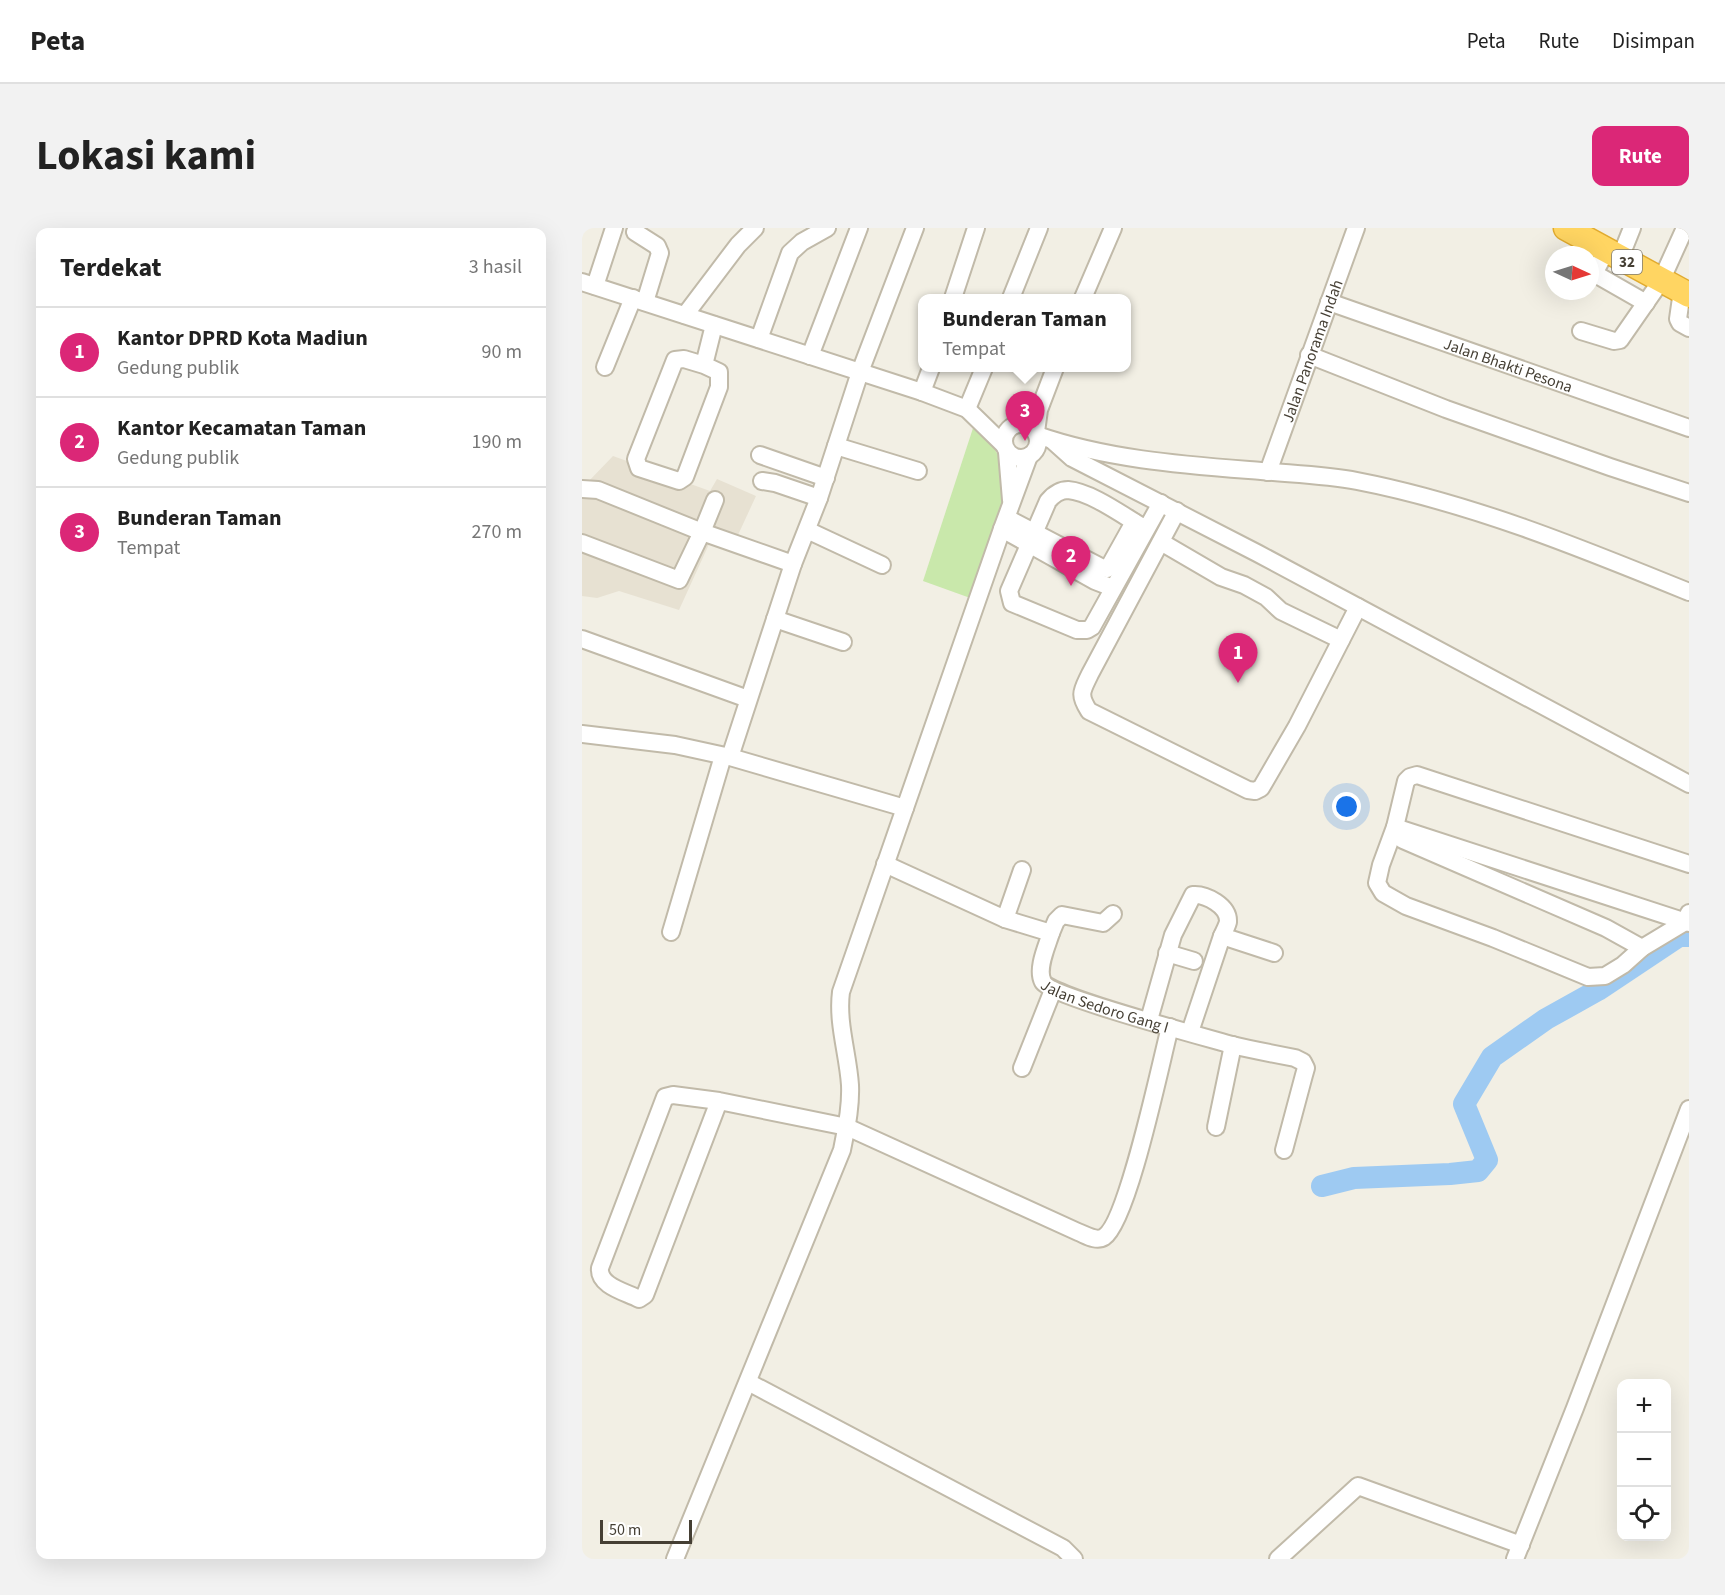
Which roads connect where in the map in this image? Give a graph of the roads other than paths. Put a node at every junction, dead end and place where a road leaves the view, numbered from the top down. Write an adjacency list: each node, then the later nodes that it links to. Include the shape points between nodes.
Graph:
1 (614, 228): 15 (street)
2 (755, 228): 23 (street)
3 (827, 228): 27 (street, via 790,253)
4 (859, 228): 29 (street)
5 (915, 228): 32 (street)
6 (976, 228): 17 (street)
7 (1040, 228): 18 (street)
8 (1113, 228): 19 (street)
9 (1356, 228): 21 (street, Jalan Panorama Indah)
10 (1566, 228): 14 (highway, 32)
11 (1632, 228): 14 (street)
12 (1685, 228): 16 (street)
13 (634, 232): 20 (street, via 657,246 660,253)
14 (1613, 254): 16 (highway, 32); 22 (street, via 1597,268 1598,275)
15 (586, 287): 20 (street)
16 (1677, 289): 22 (street); 25 (street, via 1678,319)
17 (954, 294)
18 (1013, 294)
19 (1085, 294)
20 (639, 300): 23 (street); 31 (street)
21 (1329, 302): 28 (street, Jalan Panorama Indah); 39 (street, Jalan Bhakti Pesona)
22 (1646, 303): 26 (street, via 1620,340)
23 (685, 315): 24 (street)
24 (714, 325): 27 (street); 30 (street)
25 (1689, 328)
26 (1581, 331)
27 (759, 339): 29 (street)
28 (1309, 355): 48 (street, Jalan Panorama Indah); 52 (street, via 1446,409)
29 (810, 356): 32 (street)
30 (704, 365): 30 (street, via 719,372 719,387 685,477 679,481 639,468 636,459 675,360)
31 (605, 367)
32 (860, 372): 36 (street); 41 (street)
33 (930, 372): 36 (street)
34 (983, 372): 37 (street)
35 (1053, 374): 38 (street); 40 (street, via 1039,410)
36 (922, 392): 37 (street)
37 (971, 412): 38 (street); 42 (street)
38 (1014, 426): 40 (street, via 1028,425); 42 (street, via 1005,434)
39 (1689, 428)
40 (1042, 436): 43 (street); 45 (street); 46 (street)
41 (836, 446): 47 (street); 49 (street)
42 (1006, 448): 45 (street, via 1017,458); 57 (street)
43 (1101, 452): 46 (street); 48 (street)
44 (760, 455): 49 (street)
45 (1031, 455): 46 (street); 57 (street)
46 (1072, 458): 55 (street)
47 (918, 471)
48 (1268, 472): 67 (street, via 1355,480 1408,492 1500,520)
49 (826, 478): 53 (street)
50 (762, 481): 53 (street)
51 (582, 489): 60 (street, via 598,490)
52 (1689, 493)
53 (819, 498): 59 (street)
54 (715, 500): 60 (street)
55 (1161, 503): 56 (street); 58 (street)
56 (1177, 512): 62 (street); 68 (street)
57 (1007, 517): 61 (street); 77 (street)
58 (1140, 525): 61 (street, via 1107,568); 61 (street, via 1086,495 1066,490 1055,493 1048,501); 66 (street)
59 (807, 530): 64 (street); 65 (street)
60 (702, 532): 63 (street, via 681,578 676,580); 64 (street)
61 (1031, 537): 66 (street, via 1095,581); 66 (street, via 1010,591 1012,603 1077,630 1087,630)
62 (1161, 542): 71 (street, via 1221,577 1266,597 1281,611); 71 (street, via 1081,693 1089,711 1256,791 1298,726)
63 (582, 543)
64 (793, 564): 69 (street)
65 (882, 565)
66 (1113, 588)
67 (1689, 592)
68 (1358, 607): 71 (street); 76 (street)
69 (775, 619): 72 (street); 73 (street)
70 (582, 639): 73 (street)
71 (1341, 640)
72 (843, 642)
73 (748, 699): 75 (street)
74 (582, 735): 75 (street, via 675,745)
75 (726, 757): 77 (street); 85 (street)
76 (1689, 784)
77 (905, 808): 79 (street)
78 (1394, 832): 80 (street, via 1406,781 1417,775); 84 (street); 88 (street); 88 (street, via 1377,883 1383,893 1406,906 1588,977 1611,973)
79 (885, 864): 83 (street); 100 (street, via 840,999 850,1084)
80 (1689, 864)
81 (1022, 870): 83 (street)
82 (1113, 914): 86 (street, via 1103,923 1062,915)
83 (1005, 919): 86 (street)
84 (1688, 919): 88 (street)
85 (671, 932)
86 (1050, 933): 92 (street, Jalan Sedoro Gang I, via 1041,976)
87 (1222, 936): 89 (street, via 1227,915 1202,895 1193,895); 90 (street); 95 (street)
88 (1642, 948)
89 (1167, 953): 91 (street); 93 (street)
90 (1274, 953)
91 (1194, 962)
92 (1053, 990): 93 (street, Jalan Sedoro Gang I); 97 (street)
93 (1149, 1020): 94 (street, Jalan Sedoro Gang I)
94 (1170, 1027): 95 (street, Jalan Sedoro Gang I); 100 (street, via 1134,1167 1114,1225 1101,1239)
95 (1191, 1032): 96 (street, Jalan Sedoro Gang I)
96 (1233, 1045): 101 (street); 102 (street, Jalan Sedoro Gang I, via 1295,1058 1305,1065)
97 (1022, 1068)
98 (719, 1101): 98 (street, via 645,1295 639,1299 606,1282 600,1268 665,1097); 100 (street)
99 (1689, 1109): 104 (street)
100 (847, 1127): 103 (street, via 842,1150)
101 (1216, 1127)
102 (1284, 1150)
103 (748, 1382): 105 (street); 106 (street, via 1063,1548)
104 (1518, 1552): 107 (street, via 1358,1486)
105 (675, 1559)
106 (1074, 1559)
107 (1278, 1559)

